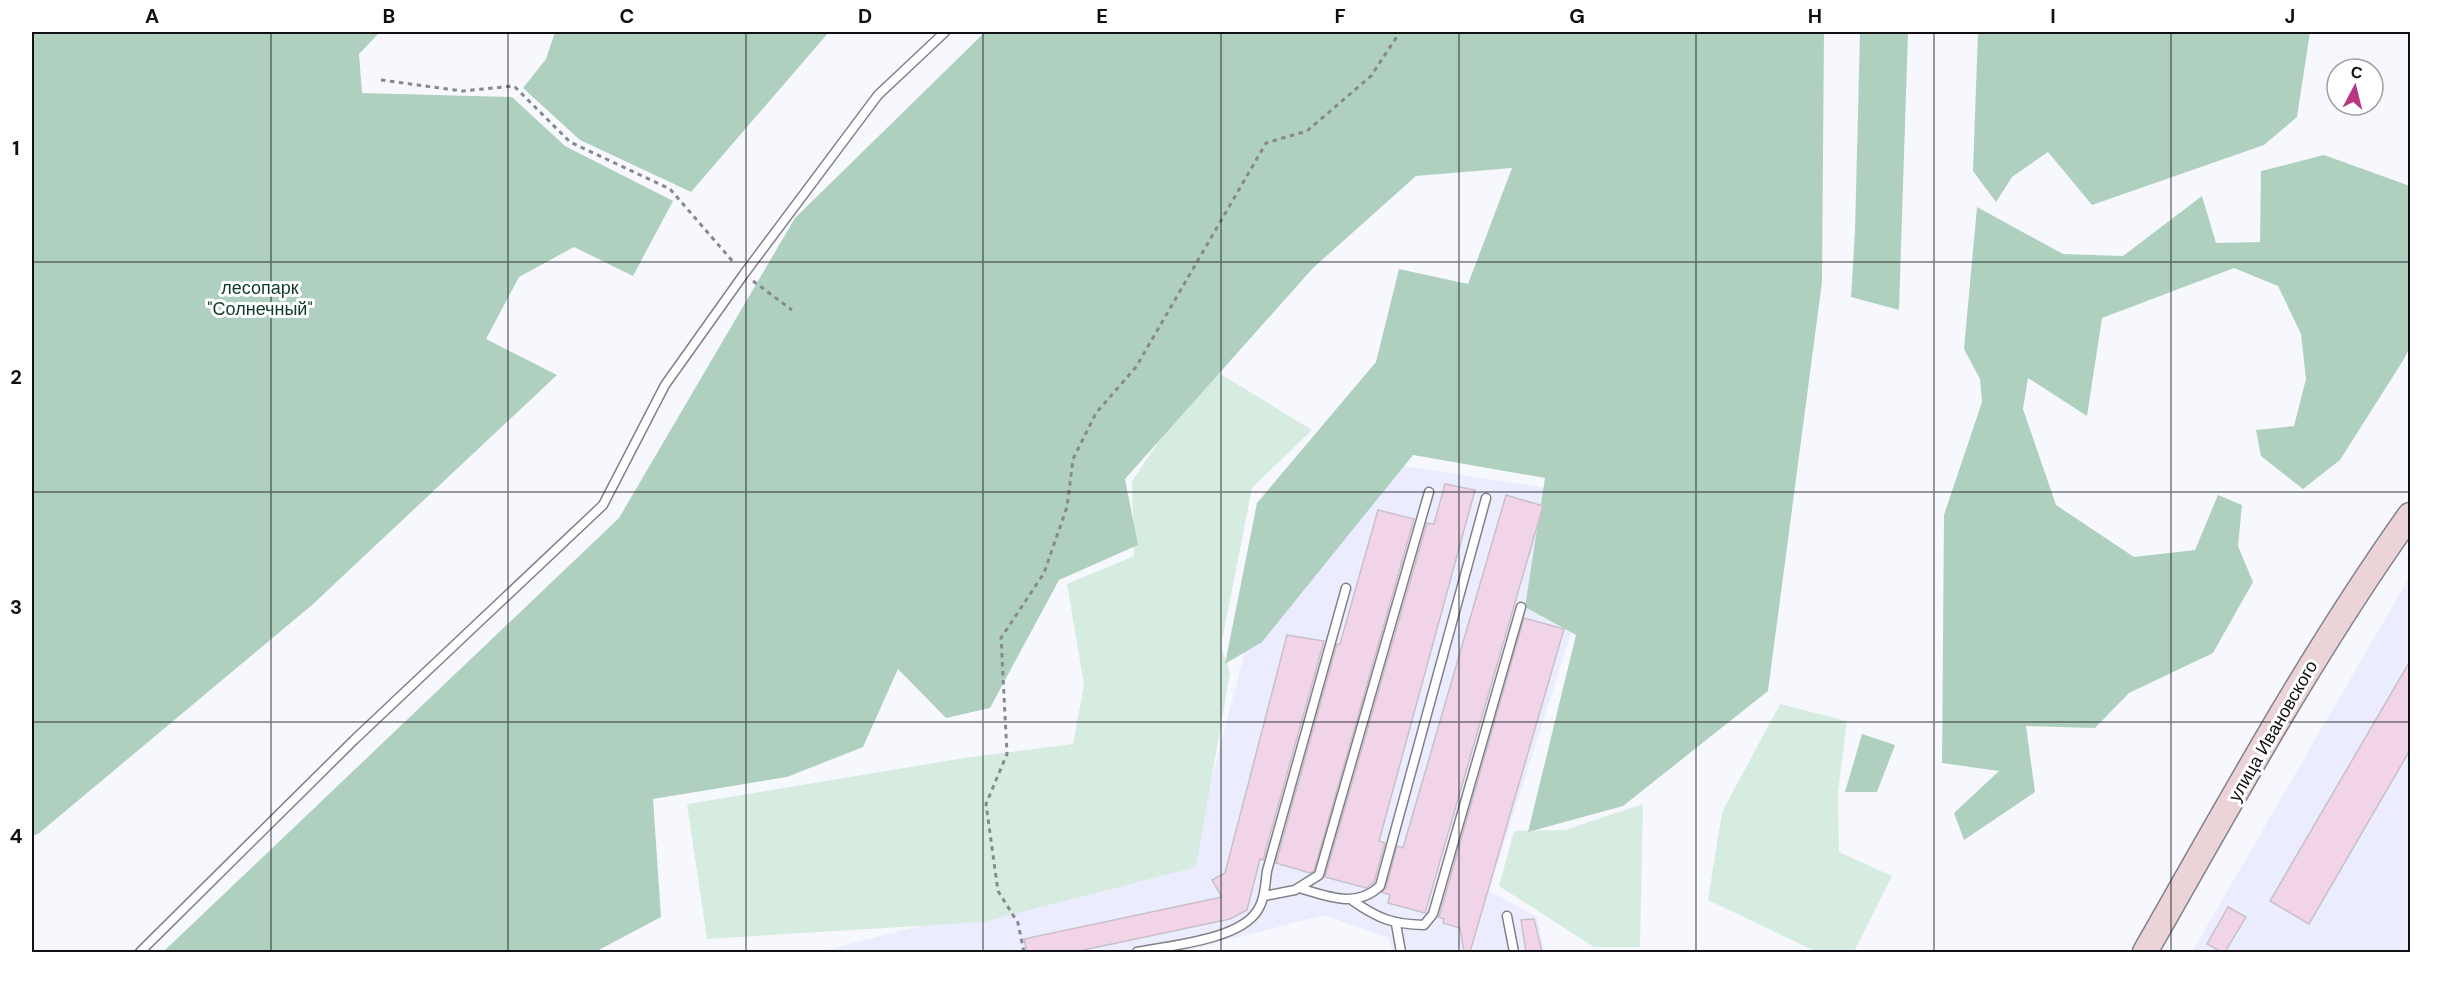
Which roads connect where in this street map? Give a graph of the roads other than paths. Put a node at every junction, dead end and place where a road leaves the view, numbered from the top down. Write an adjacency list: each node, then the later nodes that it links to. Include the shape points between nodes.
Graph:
1 (945, 32): 12 (lane, via 878,95 744,274 665,385 603,505 354,740)
2 (1429, 492): 7 (lane, via 1319,875)
3 (1486, 498): 9 (lane, via 1380,886 1371,895)
4 (2410, 515): 16 (main road, улица Ивановского, via 2315,658)
5 (1346, 588): 8 (lane, via 1267,871)
6 (1521, 607): 11 (lane, via 1433,914 1424,925)
7 (1299, 888): 8 (lane); 9 (lane)
8 (1264, 896): 13 (lane, via 1254,915 1222,934)
9 (1353, 901): 11 (lane, via 1376,917)
10 (1507, 916): 15 (lane)
11 (1396, 924): 14 (lane)
12 (140, 952)
13 (1137, 952)
14 (1401, 952)
15 (1514, 952)
16 (2145, 952)

